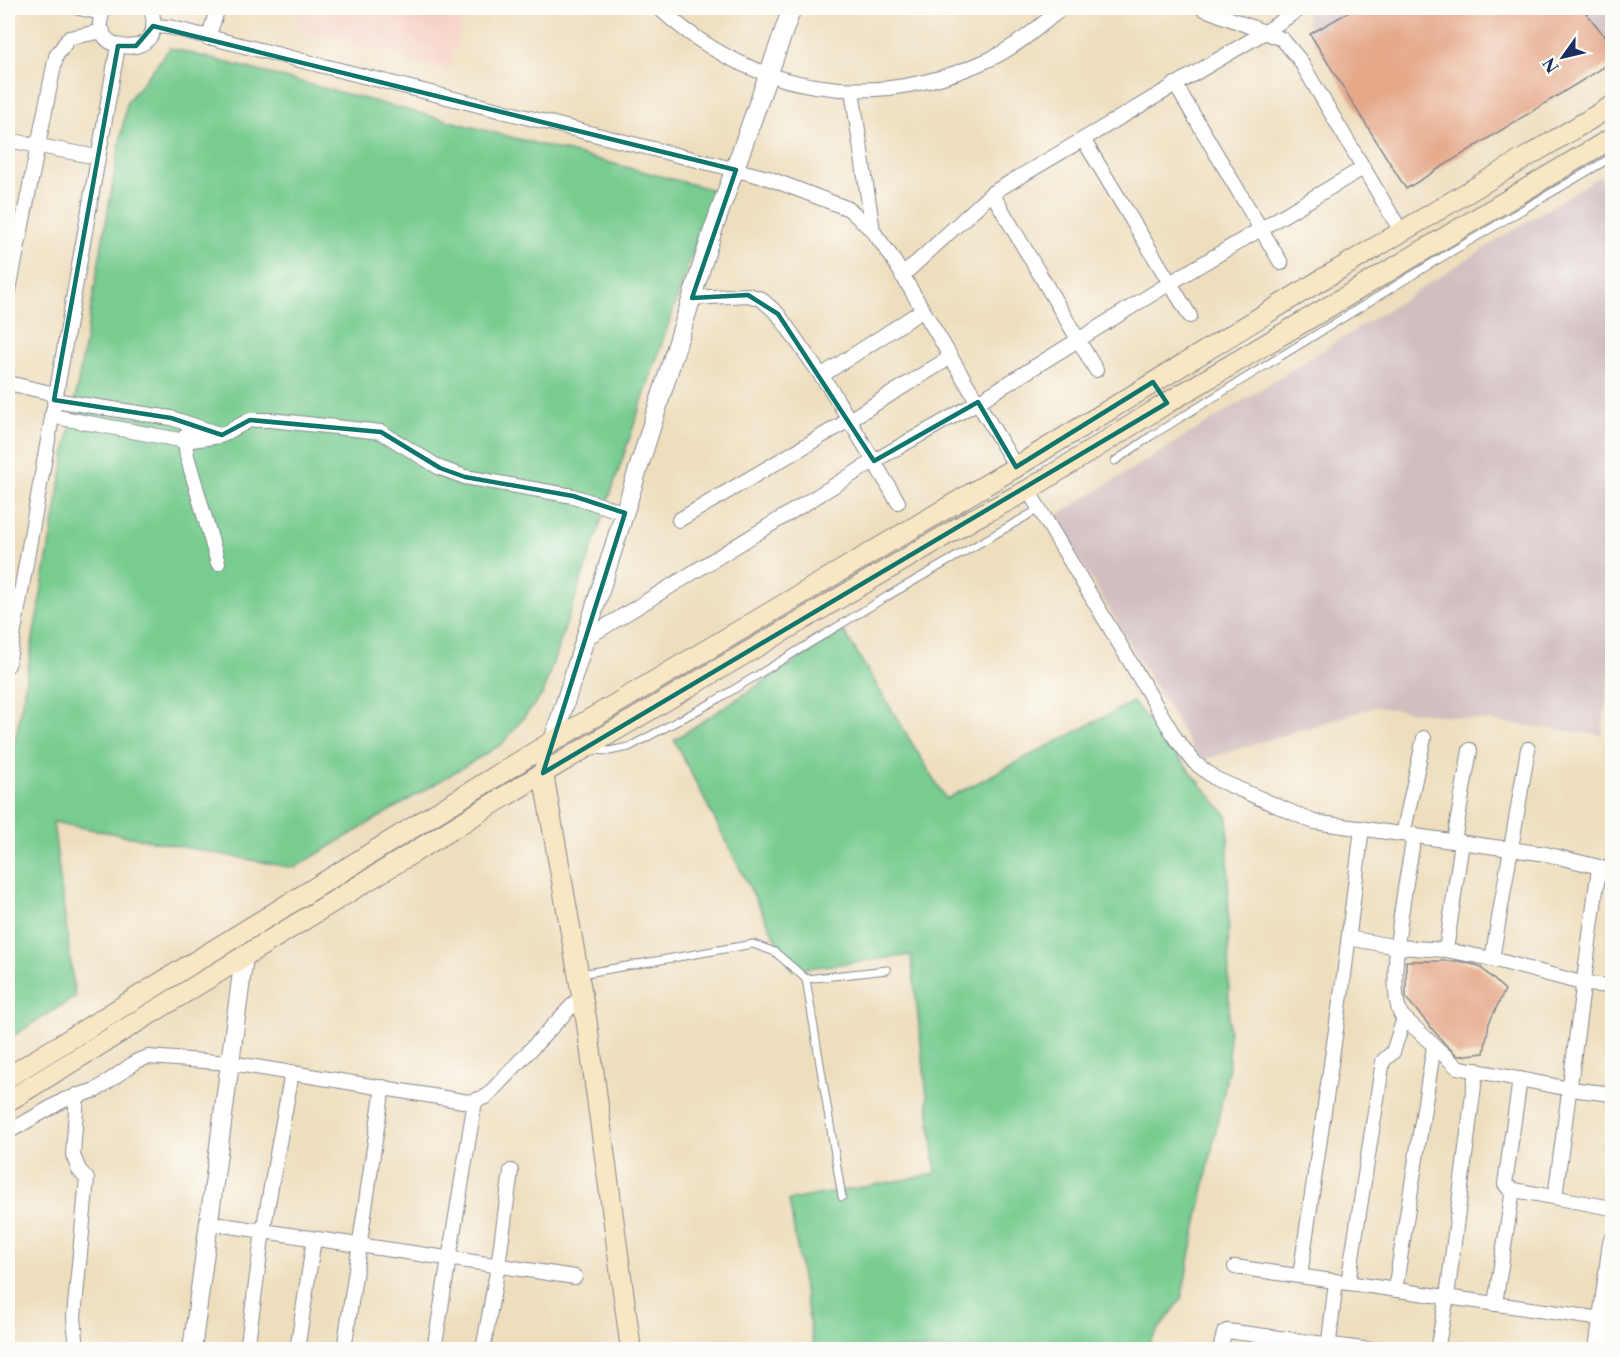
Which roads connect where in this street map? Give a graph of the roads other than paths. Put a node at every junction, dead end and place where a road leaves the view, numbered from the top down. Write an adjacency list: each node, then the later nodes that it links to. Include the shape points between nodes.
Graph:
1 (79, 8): 9 (street)
2 (150, 8): 11 (street)
3 (218, 8): 14 (street)
4 (659, 8): 16 (street, via 682,29 724,56)
5 (1062, 8): 18 (street, via 1030,35 990,59 946,77 899,87)
6 (1202, 8): 13 (street)
7 (1301, 8): 10 (street)
8 (793, 9): 16 (street)
9 (103, 10): 12 (street)
10 (1288, 12): 13 (street)
11 (153, 26): 14 (street); 15 (street, via 144,42 127,48)
12 (103, 31): 15 (street); 23 (street, via 69,38 56,56)
13 (1265, 32): 17 (street); 26 (street, via 1282,39 1299,59)
14 (208, 38): 27 (street)
15 (118, 46): 24 (street)
16 (769, 75): 18 (street); 27 (street)
17 (1175, 84): 21 (street); 29 (street)
18 (852, 90): 30 (street)
19 (1612, 106): 31 (main road)
20 (1612, 138): 47 (main road)
21 (1083, 139): 28 (street); 34 (street)
22 (8, 140): 23 (street)
23 (38, 146): 24 (street); 35 (street)
24 (97, 157): 45 (street)
25 (1612, 157): 50 (lane)
26 (1363, 168): 29 (street); 31 (street)
27 (736, 170): 30 (street, via 849,209); 36 (street)
28 (992, 193): 33 (street); 39 (street)
29 (1261, 229): 32 (street); 34 (street)
30 (873, 231): 33 (street)
31 (1402, 233): 43 (main road)
32 (1281, 263)
33 (902, 276): 37 (street)
34 (1170, 283): 38 (street); 39 (street)
35 (8, 295)
36 (692, 298): 42 (street, via 748,295 761,299 778,314); 60 (street)
37 (922, 310): 40 (street); 42 (street)
38 (1190, 316)
39 (1079, 341): 41 (street); 46 (street)
40 (951, 357): 46 (street); 49 (street)
41 (1096, 370)
42 (821, 376): 49 (street)
43 (1154, 382): 47 (main road); 56 (main road)
44 (8, 383): 45 (street)
45 (55, 397): 48 (street); 51 (street)
46 (978, 402): 55 (street); 56 (street)
47 (1167, 403): 50 (main road)
48 (51, 416): 53 (street); 63 (street)
49 (849, 420): 55 (street); 61 (street)
50 (1154, 423): 54 (lane); 57 (main road)
51 (189, 424): 52 (street); 53 (street)
52 (222, 435): 53 (street); 60 (street, via 250,420 381,432 440,468 465,477 573,496)
53 (185, 441): 62 (street)
54 (1115, 460)
55 (874, 461): 58 (street); 64 (street)
56 (1016, 467): 67 (main road)
57 (1028, 490): 59 (street); 68 (main road)
58 (898, 502)
59 (1039, 509): 68 (lane, via 713,702 629,747 609,751); 72 (street, via 1176,740 1195,763 1216,779 1314,822)
60 (625, 513): 64 (street)
61 (679, 520)
62 (218, 563)
63 (10, 638): 65 (street)
64 (585, 639): 67 (street)
65 (8, 665)
66 (1424, 738): 73 (street)
67 (553, 741): 71 (main road); 93 (main road)
68 (584, 749): 71 (main road)
69 (1528, 749): 75 (street)
70 (1470, 750): 74 (street)
71 (543, 773): 80 (main road); 83 (main road)
72 (1362, 828): 73 (street); 77 (street)
73 (1409, 835): 74 (street); 78 (street)
74 (1458, 842): 75 (street); 79 (street)
75 (1512, 849): 76 (street); 81 (street)
76 (1606, 869): 85 (street)
77 (1349, 938): 78 (street); 115 (street)
78 (1397, 947): 79 (street); 88 (street, via 1396,1005)
79 (1446, 950): 81 (street)
80 (244, 957): 90 (street); 99 (main road)
81 (1492, 958): 85 (street)
82 (887, 970): 84 (lane)
83 (579, 974): 84 (lane, via 753,944 775,952); 87 (main road)
84 (806, 979): 104 (lane)
85 (1585, 984): 86 (street); 96 (street)
86 (1612, 986)
87 (582, 994): 100 (street, via 486,1097); 131 (main road)
88 (1404, 1018): 89 (street); 117 (street, via 1393,1052 1383,1061)
89 (1434, 1046): 91 (street, via 1457,1066); 118 (street)
90 (231, 1064): 92 (street); 98 (street, via 148,1057 96,1090); 107 (street)
91 (1476, 1070): 94 (street); 119 (street)
92 (292, 1072): 95 (street); 108 (street)
93 (8, 1077)
94 (1520, 1079): 96 (street); 103 (street, via 1505,1184)
95 (382, 1087): 100 (street); 111 (street)
96 (1570, 1089): 97 (street); 105 (street)
97 (1612, 1094)
98 (77, 1095): 101 (street); 124 (street, via 73,1155 87,1179)
99 (8, 1101)
100 (475, 1101): 112 (street)
101 (8, 1132)
102 (511, 1171): 113 (street)
103 (1513, 1190): 105 (street); 120 (street)
104 (842, 1197)
105 (1555, 1197): 106 (street)
106 (1612, 1208)
107 (209, 1223): 108 (street); 125 (street)
108 (263, 1231): 109 (street); 126 (street)
109 (314, 1239): 111 (street); 127 (street)
110 (1612, 1242): 121 (street)
111 (359, 1245): 112 (street); 128 (street)
112 (448, 1258): 113 (street); 129 (street)
113 (498, 1266): 116 (street); 130 (street)
114 (1235, 1267): 115 (street)
115 (1300, 1276): 117 (street)
116 (575, 1277)
117 (1342, 1282): 118 (street); 123 (street)
118 (1395, 1290): 119 (street)
119 (1447, 1297): 120 (street); 134 (street)
120 (1495, 1304): 121 (street)
121 (1603, 1334)
122 (1274, 1343): 123 (street); 132 (street, via 1227,1330)
123 (1329, 1347): 133 (street)
124 (74, 1350)
125 (192, 1350)
126 (247, 1350)
127 (297, 1350)
128 (344, 1350)
129 (434, 1350)
130 (483, 1350)
131 (632, 1350)
132 (1220, 1350)
133 (1370, 1350)
134 (1437, 1350)

